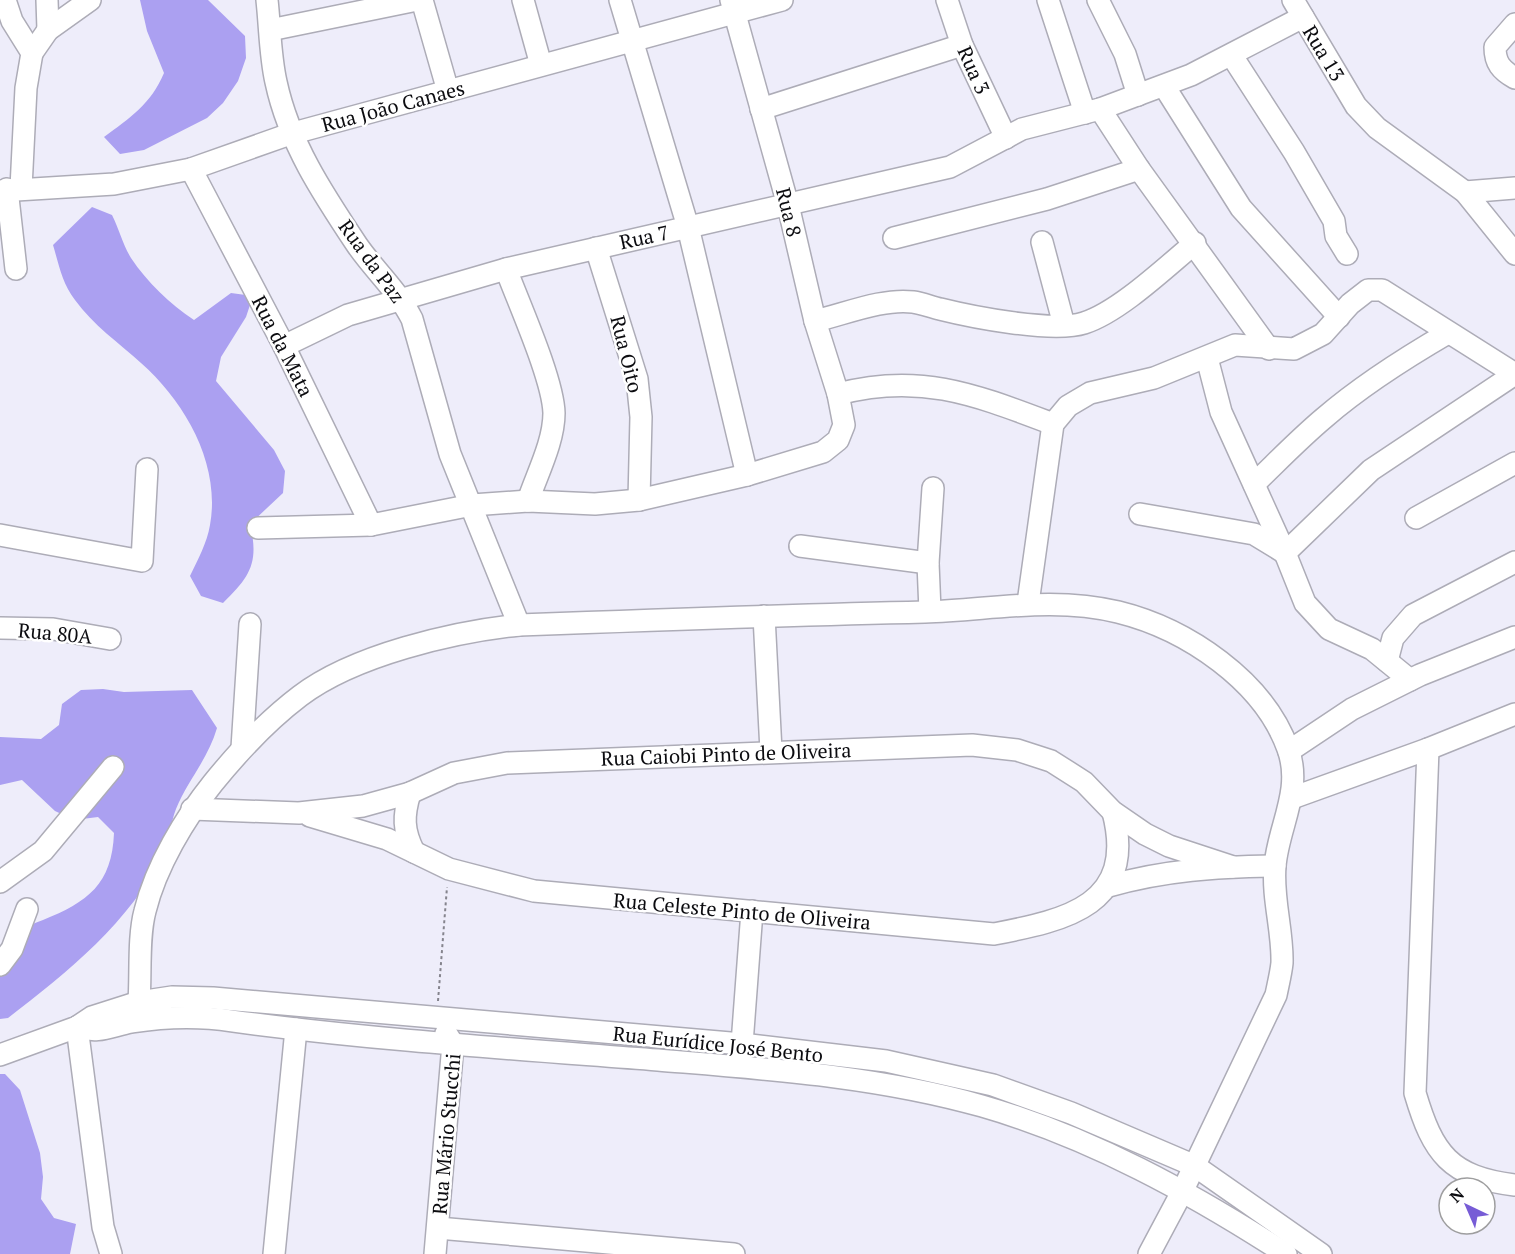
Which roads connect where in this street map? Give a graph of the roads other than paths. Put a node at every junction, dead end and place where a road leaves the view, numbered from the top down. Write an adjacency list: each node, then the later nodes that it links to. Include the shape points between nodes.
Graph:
1 (5, 0): 20 (street, via 12,21)
2 (47, 0): 16 (street)
3 (90, 0): 16 (street)
4 (267, 0): 17 (street, Rua da Paz)
5 (417, 0): 17 (street)
6 (422, 0): 25 (street)
7 (523, 0): 22 (street)
8 (620, 0): 18 (street)
9 (782, 0): 13 (street, Rua João Canaes)
10 (947, 0): 19 (street, Rua 3)
11 (1048, 0): 28 (street)
12 (1098, 0): 26 (street, via 1125,54)
13 (733, 7): 18 (street, Rua João Canaes); 27 (street, Rua 8)
14 (1298, 8): 21 (street, Rua 7); 35 (street, Rua 13, via 1356,106 1377,128)
15 (1515, 24): 23 (street, via 1495,47 1495,61)
16 (48, 30): 20 (street)
17 (270, 30): 29 (street, Rua da Paz, via 275,81)
18 (633, 42): 22 (street, Rua João Canaes); 37 (street)
19 (963, 45): 27 (street); 30 (street, Rua 3)
20 (32, 53): 34 (street)
21 (1232, 56): 24 (street, Rua 7); 42 (street, via 1294,152 1334,221 1336,236)
22 (541, 65): 25 (street, Rua João Canaes)
23 (1515, 78)
24 (1164, 86): 26 (street, Rua 7); 47 (street, via 1241,208)
25 (448, 92): 29 (street, Rua João Canaes)
26 (1138, 95): 28 (street, Rua 7)
27 (761, 109): 36 (street, Rua 8)
28 (1093, 111): 30 (street, Rua 7, via 1022,129); 32 (street)
29 (290, 134): 31 (street, Rua João Canaes); 46 (street, Rua da Paz, via 358,247)
30 (1006, 138): 36 (street, Rua 7, via 950,167)
31 (190, 169): 34 (street, Rua João Canaes, via 114,184); 51 (street, Rua da Mata)
32 (1138, 169): 38 (street, via 1047,199); 40 (street)
33 (1515, 188): 35 (street)
34 (9, 189): 44 (street)
35 (1465, 192): 43 (street, Rua 13)
36 (788, 205): 37 (street, Rua 7); 48 (street, Rua 8)
37 (688, 227): 41 (street, Rua 7); 59 (street)
38 (894, 238)
39 (1042, 242): 49 (street)
40 (1195, 243): 49 (street, via 1145,285 1099,316 1083,324); 52 (street)
41 (596, 248): 45 (street, Rua 7); 62 (street, Rua Oito, via 637,379)
42 (1347, 254)
43 (1515, 254)
44 (16, 269)
45 (506, 269): 46 (street, Rua 7); 63 (street, via 549,388 554,413)
46 (401, 298): 51 (street, Rua 7, via 348,315); 64 (street, Rua da Paz, via 412,319 450,454)
47 (1339, 317): 50 (street, via 1368,290 1382,290); 52 (street, via 1323,334 1294,349)
48 (815, 321): 49 (street, via 882,304 913,302 1007,321); 55 (street, Rua 8)
49 (1064, 326)
50 (1448, 333): 54 (street); 60 (street, via 1348,399)
51 (284, 345): 67 (street, Rua da Mata)
52 (1269, 349): 53 (street, via 1235,345)
53 (1207, 358): 56 (street, via 1154,378 1090,393 1068,406); 60 (street, via 1221,412)
54 (1515, 374): 71 (street, via 1371,470)
55 (838, 394): 56 (street, via 908,384 971,393); 59 (street, Rua 8, via 844,424 838,440 823,452)
56 (1053, 424): 74 (street)
57 (1515, 463): 66 (street)
58 (147, 469): 69 (street, via 142,561)
59 (747, 476): 62 (street)
60 (1254, 484): 71 (street)
61 (933, 488): 73 (street)
62 (639, 500): 63 (street, via 595,504)
63 (528, 501): 64 (street)
64 (472, 505): 67 (street); 78 (street, Rua da Paz)
65 (1140, 514): 71 (street, via 1254,534)
66 (1416, 518)
67 (371, 525): 68 (street)
68 (258, 528)
69 (0, 535)
70 (800, 546): 73 (street)
71 (1286, 553): 82 (street, via 1305,603 1329,629 1372,649)
72 (1515, 562): 82 (street, via 1413,615 1393,638)
73 (928, 563): 75 (street)
74 (1028, 603): 75 (street); 88 (street, via 1076,604 1117,612 1172,631 1201,647 1272,714)
75 (930, 611): 76 (street)
76 (764, 616): 78 (street); 87 (street)
77 (250, 624): 85 (street)
78 (519, 625): 85 (street, via 479,630 362,662 302,695)
79 (0, 628): 81 (street, Rua 80A, via 53,629)
80 (1515, 637): 83 (street)
81 (110, 639)
82 (1387, 661): 83 (street)
83 (1410, 680): 88 (street, via 1352,709)
84 (1515, 714): 86 (street)
85 (242, 747): 92 (street)
86 (1428, 749): 91 (street); 112 (street, via 1415,1093 1437,1149 1458,1169 1485,1182)
87 (771, 751): 90 (street, Rua Caiobi Pinto de Oliveira, via 507,763 454,773); 93 (street, Rua Caiobi Pinto de Oliveira, via 972,745 1017,750 1051,762 1084,782)
88 (1289, 751): 91 (street)
89 (113, 766): 98 (street, via 43,851)
90 (411, 794): 94 (street, Rua Caiobi Pinto de Oliveira, via 363,806); 95 (street, via 404,825)
91 (1292, 798): 96 (street)
92 (192, 809): 94 (street, Rua Caiobi Pinto de Oliveira); 103 (street, via 167,855 144,911)
93 (1113, 812): 97 (street, Rua Caiobi Pinto de Oliveira, via 1169,846); 99 (street, via 1119,835)
94 (299, 813): 95 (street, Rua Celeste Pinto de Oliveira, via 372,834)
95 (414, 852): 101 (street, Rua Celeste Pinto de Oliveira, via 449,869 534,891)
96 (1275, 866): 97 (street, Rua Caiobi Pinto de Oliveira); 111 (street, via 1282,964 1276,995)
97 (1233, 867): 99 (street, Rua Caiobi Pinto de Oliveira, via 1151,874)
98 (0, 882)
99 (1109, 886): 101 (street, Rua Celeste Pinto de Oliveira, via 1079,912 994,934)
100 (27, 909): 102 (street, via 12,949)
101 (752, 911): 108 (street)
102 (0, 965)
103 (139, 1002): 104 (street, Rua Eurídice José Bento, via 172,997 213,998); 105 (street, Rua Eurídice José Bento, via 92,1017)
104 (437, 1019): 107 (street, Rua Mário Stucchi); 108 (street, Rua Eurídice José Bento)
105 (77, 1027): 106 (street, Rua Eurídice José Bento, via 94,1032 132,1022 175,1018); 109 (street, Rua Eurídice José Bento); 115 (street, via 103,1227)
106 (296, 1029): 107 (street, Rua Eurídice José Bento); 116 (street)
107 (453, 1044): 110 (street, Rua Eurídice José Bento); 114 (street, Rua Mário Stucchi)
108 (742, 1044): 110 (street); 111 (street, Rua Eurídice José Bento, via 886,1061 993,1086 1071,1113)
109 (0, 1054)
110 (741, 1067): 113 (street, Rua Eurídice José Bento, via 874,1082 982,1106 1065,1134)
111 (1195, 1166): 113 (street); 121 (street, Rua Eurídice José Bento)
112 (1515, 1185)
113 (1182, 1192): 119 (street); 120 (street, Rua Eurídice José Bento, via 1232,1218)
114 (438, 1228): 117 (street, Rua Mário Stucchi); 118 (street)
115 (111, 1254)
116 (274, 1254)
117 (435, 1254)
118 (734, 1254)
119 (1149, 1254)
120 (1286, 1254)
121 (1321, 1254)

